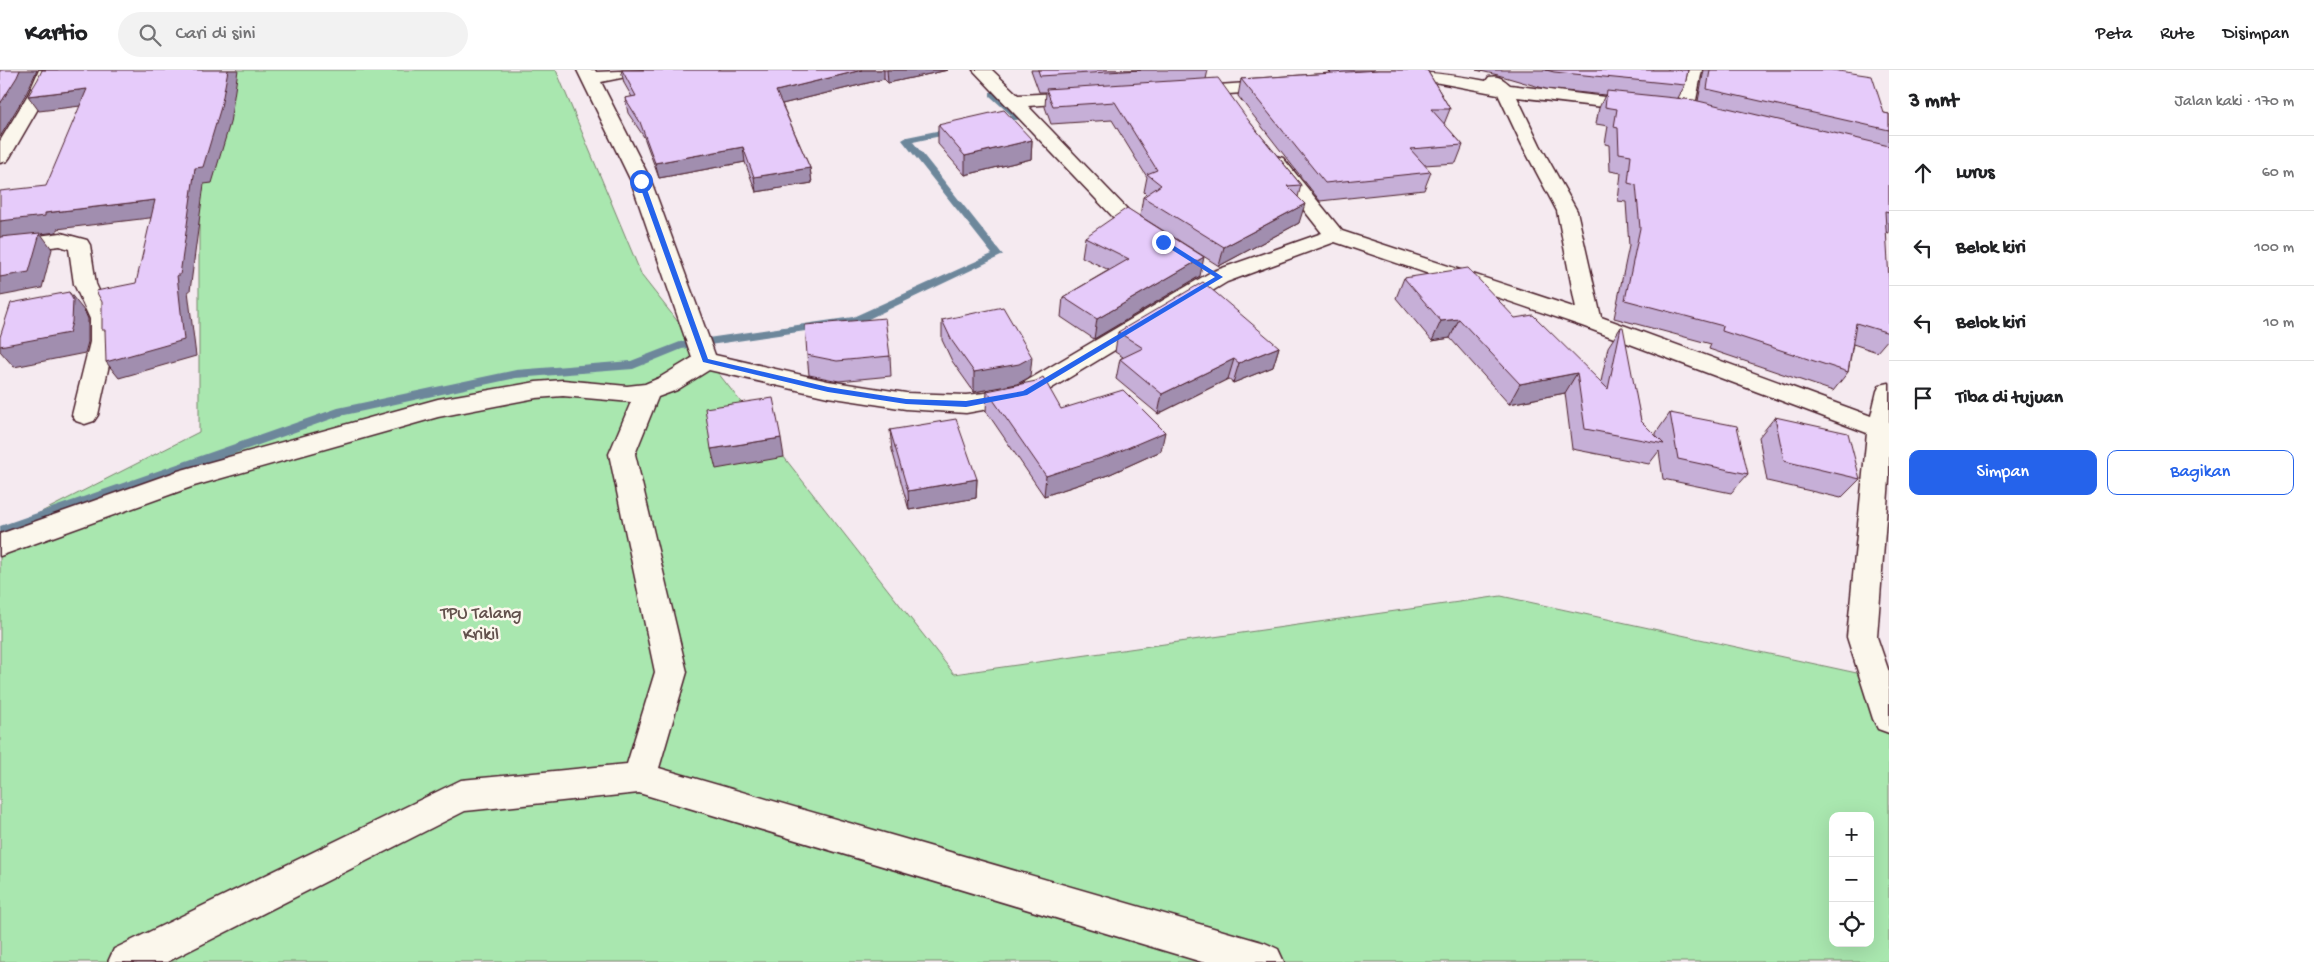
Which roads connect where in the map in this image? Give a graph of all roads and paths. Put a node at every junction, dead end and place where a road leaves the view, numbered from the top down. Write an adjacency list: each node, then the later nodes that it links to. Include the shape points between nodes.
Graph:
1 (48, 70): 19 (street)
2 (635, 70): 7 (street)
3 (982, 70): 14 (street)
4 (1209, 70): 10 (street)
5 (1483, 70): 11 (street)
6 (1692, 70): 15 (street)
7 (589, 74): 24 (street, via 641,181)
8 (1380, 78): 11 (street, via 1430,76)
9 (1290, 85): 10 (street)
10 (1221, 90): 12 (street); 16 (street)
11 (1505, 90): 15 (street); 23 (street, via 1530,145 1567,211)
12 (1172, 93)
13 (1102, 96): 14 (street)
14 (1014, 101): 21 (street, via 1122,215)
15 (1670, 109): 17 (street)
16 (1236, 110)
17 (1704, 115)
18 (1264, 146): 20 (street)
19 (0, 157)
20 (1335, 235): 23 (street); 24 (street, via 1211,272 1025,393 994,400 966,404 906,401 828,389)
21 (1163, 242)
22 (0, 247): 27 (street, via 61,239 79,245 85,284 101,319 102,342)
23 (1590, 321): 28 (street)
24 (701, 347): 26 (street, via 668,384)
25 (1889, 391): 28 (street)
26 (648, 392): 29 (street, via 536,390 438,408 187,478); 31 (street, via 622,454 671,672)
27 (85, 415)
28 (1885, 430): 30 (street, via 1862,636)
29 (0, 546)
30 (1889, 719)
31 (639, 778): 32 (street, via 461,796); 33 (street)
32 (127, 962)
33 (1265, 962)

